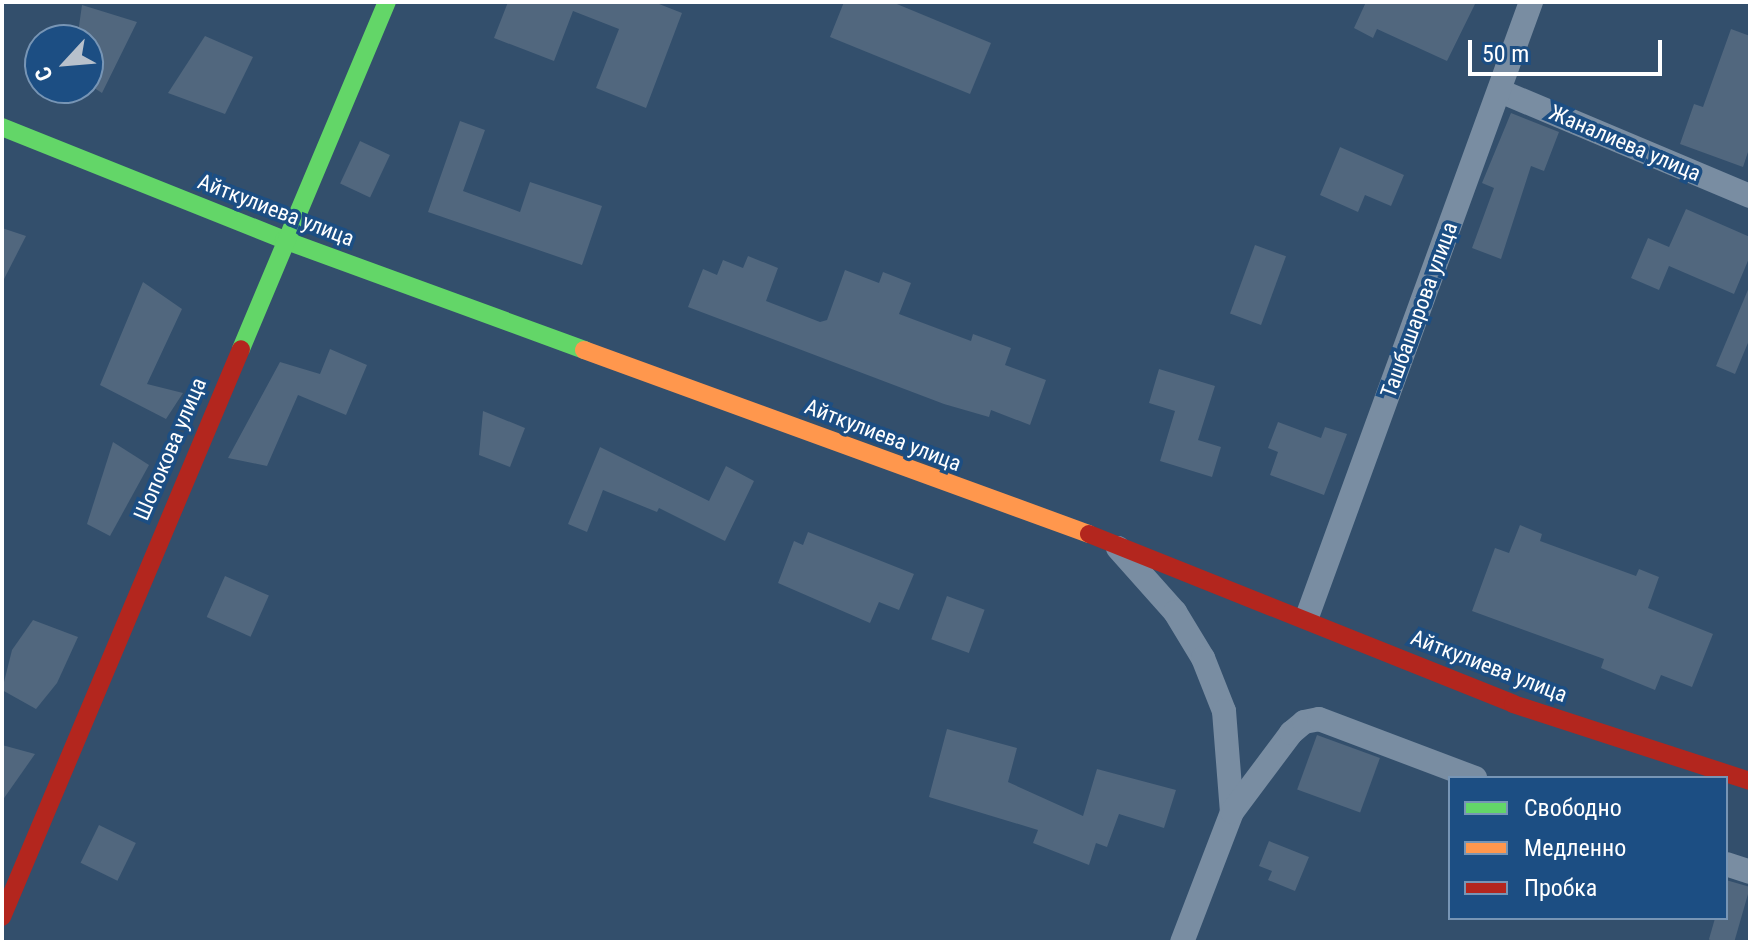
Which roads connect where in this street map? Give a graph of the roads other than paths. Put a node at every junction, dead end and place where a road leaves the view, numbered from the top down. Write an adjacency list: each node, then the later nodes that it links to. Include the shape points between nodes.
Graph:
1 (387, 2): 6 (street, Шопокова улица)
2 (1531, 2): 3 (street, Ташбашарова улица)
3 (1500, 91): 5 (street, Жаналиева улица); 8 (street, Ташбашарова улица)
4 (2, 127): 6 (street, Айткулиева улица)
5 (1750, 196)
6 (284, 240): 7 (street, Айткулиева улица); 14 (street, Шопокова улица)
7 (1116, 545): 8 (street, Айткулиева улица); 11 (street, via 1175,612 1203,658 1224,711)
8 (1307, 617): 10 (street, Айткулиева улица, via 1513,704)
9 (1470, 776): 11 (street, via 1319,719 1304,722 1291,733)
10 (1750, 781)
11 (1232, 812): 16 (street)
12 (1728, 865): 13 (street)
13 (1750, 872)
14 (8, 880): 15 (street, Шопокова улица)
15 (2, 917)
16 (1182, 942)

